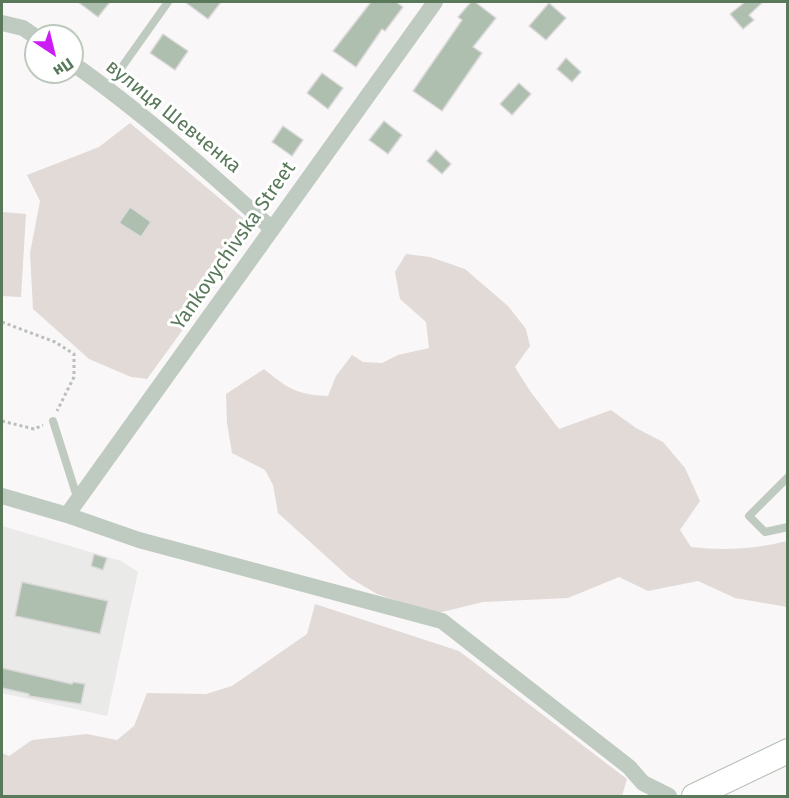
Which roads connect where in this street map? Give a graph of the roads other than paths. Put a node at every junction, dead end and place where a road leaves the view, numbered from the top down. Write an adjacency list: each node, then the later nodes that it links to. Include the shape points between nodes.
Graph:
1 (168, 2): 6 (lane)
2 (435, 2): 7 (street, Yankovychivska Street)
3 (2, 23): 4 (street)
4 (24, 29)
5 (84, 72): 6 (street, вулиця Шевченка)
6 (107, 88): 7 (street, вулиця Шевченка)
7 (272, 229): 11 (street, Yankovychivska Street)
8 (53, 421): 11 (lane)
9 (788, 477): 13 (lane, via 749,516 765,532)
10 (2, 496): 12 (street)
11 (78, 500): 12 (street, Yankovychivska Street)
12 (67, 515): 15 (street, via 139,540 442,621 629,767)
13 (788, 527)
14 (788, 751): 16 (street)
15 (641, 790): 17 (street)
16 (725, 791): 18 (street)
17 (669, 796)
18 (694, 796)

